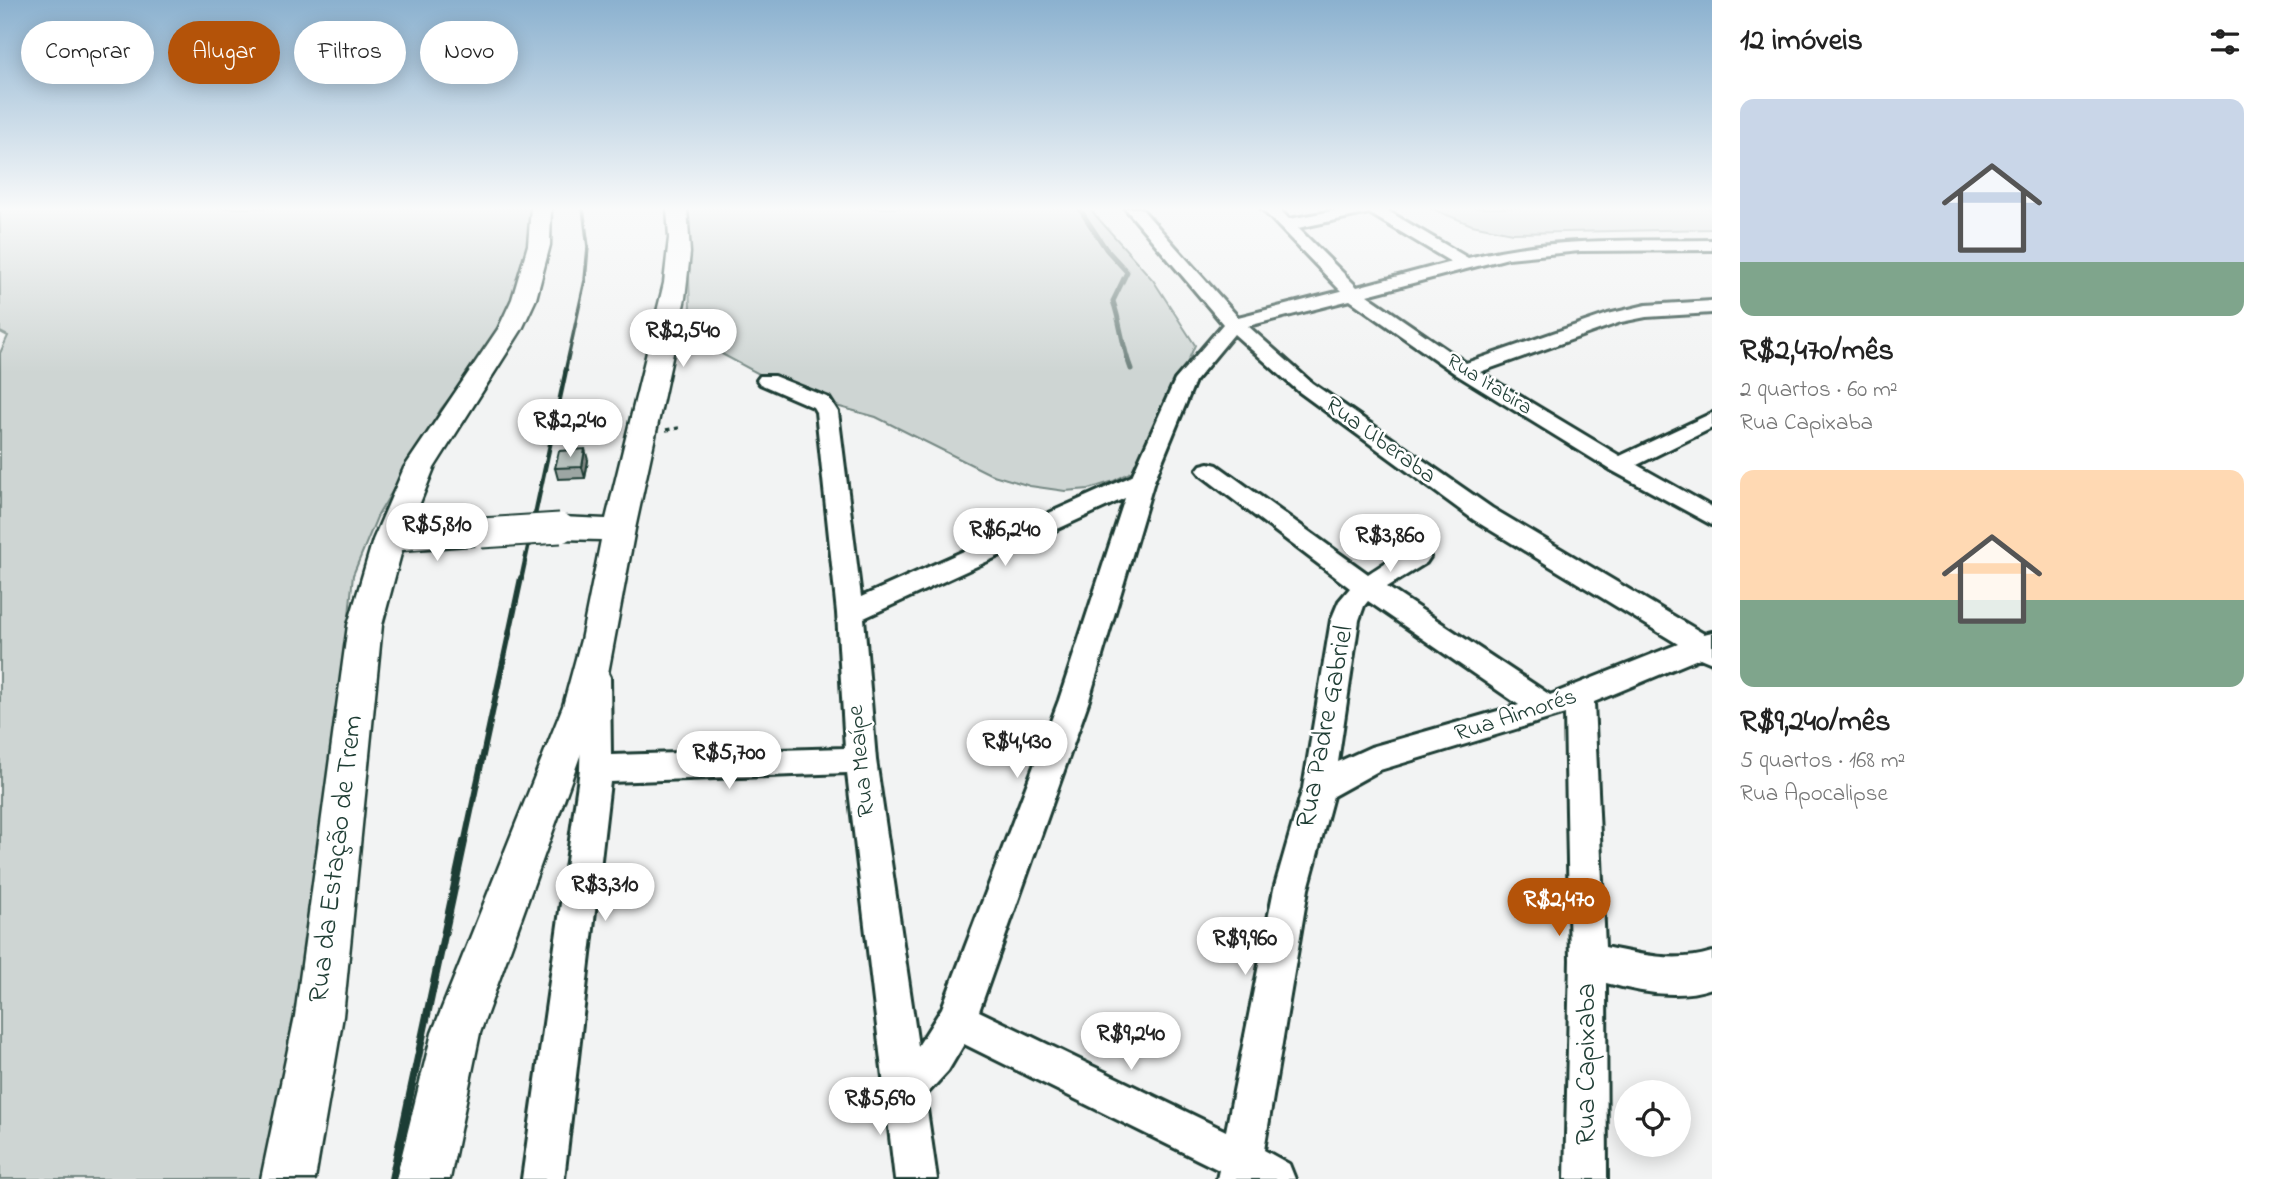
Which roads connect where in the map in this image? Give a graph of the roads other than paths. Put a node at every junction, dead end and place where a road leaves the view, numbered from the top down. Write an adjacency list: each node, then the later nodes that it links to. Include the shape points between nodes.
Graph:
1 (534, 263): 17 (street, Rua da Estação de Trem, via 510,328 419,468)
2 (679, 263): 16 (street, via 662,355)
3 (1181, 263): 8 (street, Rua Uberaba)
4 (1323, 263): 6 (street, Rua Itabira)
5 (1464, 263): 6 (street)
6 (1354, 294): 8 (street); 9 (street, Rua Itabira)
7 (1712, 307): 9 (street, via 1615,318)
8 (1234, 324): 14 (street, via 1185,380); 21 (street, Rua Uberaba, via 1305,387 1483,514)
9 (1464, 371): 12 (street, Rua Itabira)
10 (767, 380): 20 (street, Rua Meaípe, via 821,403 827,412)
11 (1712, 420): 12 (street)
12 (1619, 465): 15 (street, Rua Itabira)
13 (1209, 470): 19 (street)
14 (1142, 481): 20 (street); 29 (street, via 1074,701)
15 (1712, 517)
16 (619, 530): 17 (street, bridge, via 561,528); 22 (street)
17 (389, 540): 32 (street, Rua da Estação de Trem, via 365,625 319,1016)
18 (1417, 558): 19 (street, Rua Padre Gabriel)
19 (1367, 587): 23 (street); 26 (street, Rua Padre Gabriel, via 1352,601 1345,620)
20 (850, 613): 24 (street, Rua Meaípe)
21 (1709, 647): 23 (street, Rua Aimorés)
22 (596, 663): 25 (street); 33 (street, via 456,1033)
23 (1563, 703): 26 (street, Rua Aimorés, via 1371,760); 27 (street, Rua Capixaba)
24 (860, 760): 25 (street); 30 (street, Rua Meaípe)
25 (596, 769): 34 (street)
26 (1320, 788): 31 (street, Rua Padre Gabriel, via 1292,889)
27 (1588, 960): 28 (street, via 1663,975); 37 (street, Rua Capixaba)
28 (1712, 970)
29 (957, 1020): 30 (street, via 934,1057); 31 (street)
30 (905, 1088): 35 (street, Rua Meaípe)
31 (1239, 1169): 36 (street)
32 (288, 1179)
33 (423, 1179)
34 (543, 1179)
35 (916, 1179)
36 (1275, 1179)
37 (1586, 1179)

